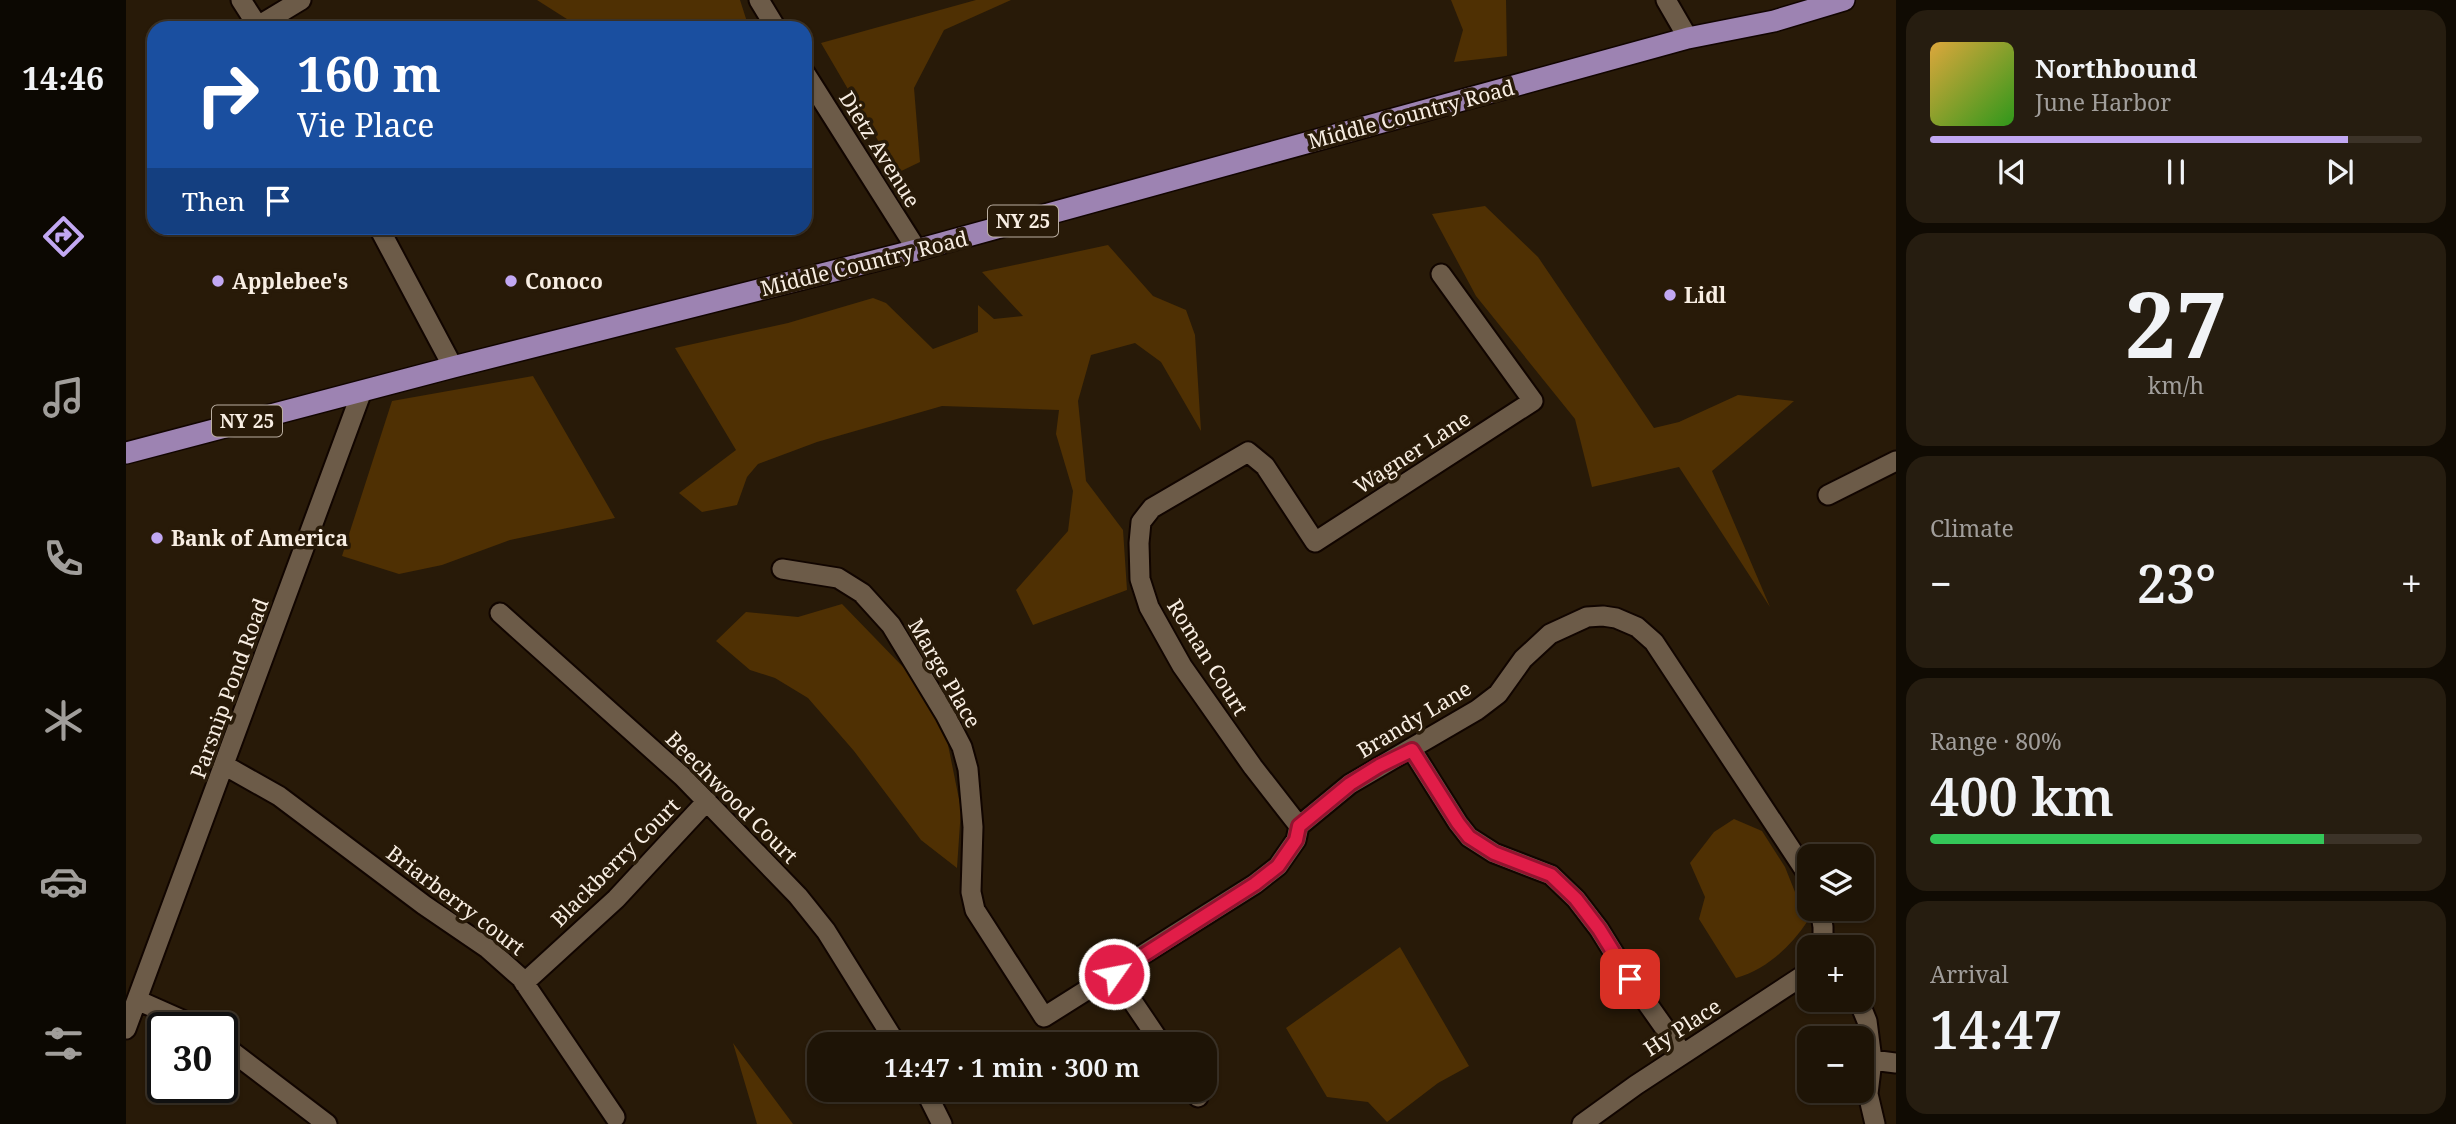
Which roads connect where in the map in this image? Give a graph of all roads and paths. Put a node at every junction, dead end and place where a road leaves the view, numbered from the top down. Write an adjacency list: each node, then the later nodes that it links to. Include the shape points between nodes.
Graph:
1 (242, 0): 6 (street)
2 (302, 0): 7 (street)
3 (759, 0): 8 (street)
4 (1666, 0): 9 (street)
5 (1844, 0): 9 (main road, Middle Country Road / NY 25, via 1774,21)
6 (255, 21)
7 (269, 21)
8 (772, 21)
9 (1688, 38): 12 (main road, Middle Country Road / NY 25)
10 (812, 84): 12 (street, Dietz Avenue)
11 (383, 235): 14 (street)
12 (917, 250): 14 (main road, Middle Country Road / NY 25)
13 (1441, 274): 19 (street, Wagner Lane, via 1533,401)
14 (453, 367): 15 (main road, Middle Country Road / NY 25)
15 (362, 391): 16 (main road, Middle Country Road / NY 25); 23 (street, Parsnip Pond Road)
16 (126, 453)
17 (1896, 461): 18 (street)
18 (1828, 495)
19 (1315, 542): 25 (street, Roman Court, via 1265,466 1248,452 1152,508 1141,522 1139,543 1140,579 1149,607 1182,666)
20 (782, 569): 32 (street, Marge Place, via 838,578 862,593 891,625 945,714 968,769 975,910)
21 (500, 613): 24 (street, Beechwood Court)
22 (1412, 750): 25 (street, Brandy Lane, via 1350,784); 26 (street, Brandy Lane, via 1498,694 1523,659 1550,634 1587,617 1616,618 1637,627 1654,642); 36 (street, via 1469,837 1494,853 1551,875 1576,899)
23 (224, 765): 29 (street, Briarberry court, via 279,796 487,948); 30 (street, Parsnip Pond Road)
24 (706, 801): 29 (street, Blackberry Court, via 616,899); 34 (street, Beechwood Court, via 826,931)
25 (1299, 826): 27 (street, Brandy Lane, via 1296,840 1278,866)
26 (1797, 858)
27 (1114, 974): 32 (street, Brandy Lane); 35 (street)
28 (1797, 979): 36 (street, Hy Place)
29 (524, 983): 42 (street, Briarberry court)
30 (137, 1000): 31 (street); 33 (street, Parsnip Pond Road)
31 (164, 1012)
32 (1044, 1017)
33 (126, 1029)
34 (889, 1032)
35 (1153, 1032)
36 (1683, 1054): 45 (street, Hy Place)
37 (238, 1056): 43 (street)
38 (1874, 1060): 39 (street)
39 (1896, 1063)
40 (931, 1102): 44 (street)
41 (1870, 1103): 46 (street)
42 (615, 1118)
43 (327, 1124)
44 (942, 1124)
45 (1581, 1124)
46 (1875, 1124)

